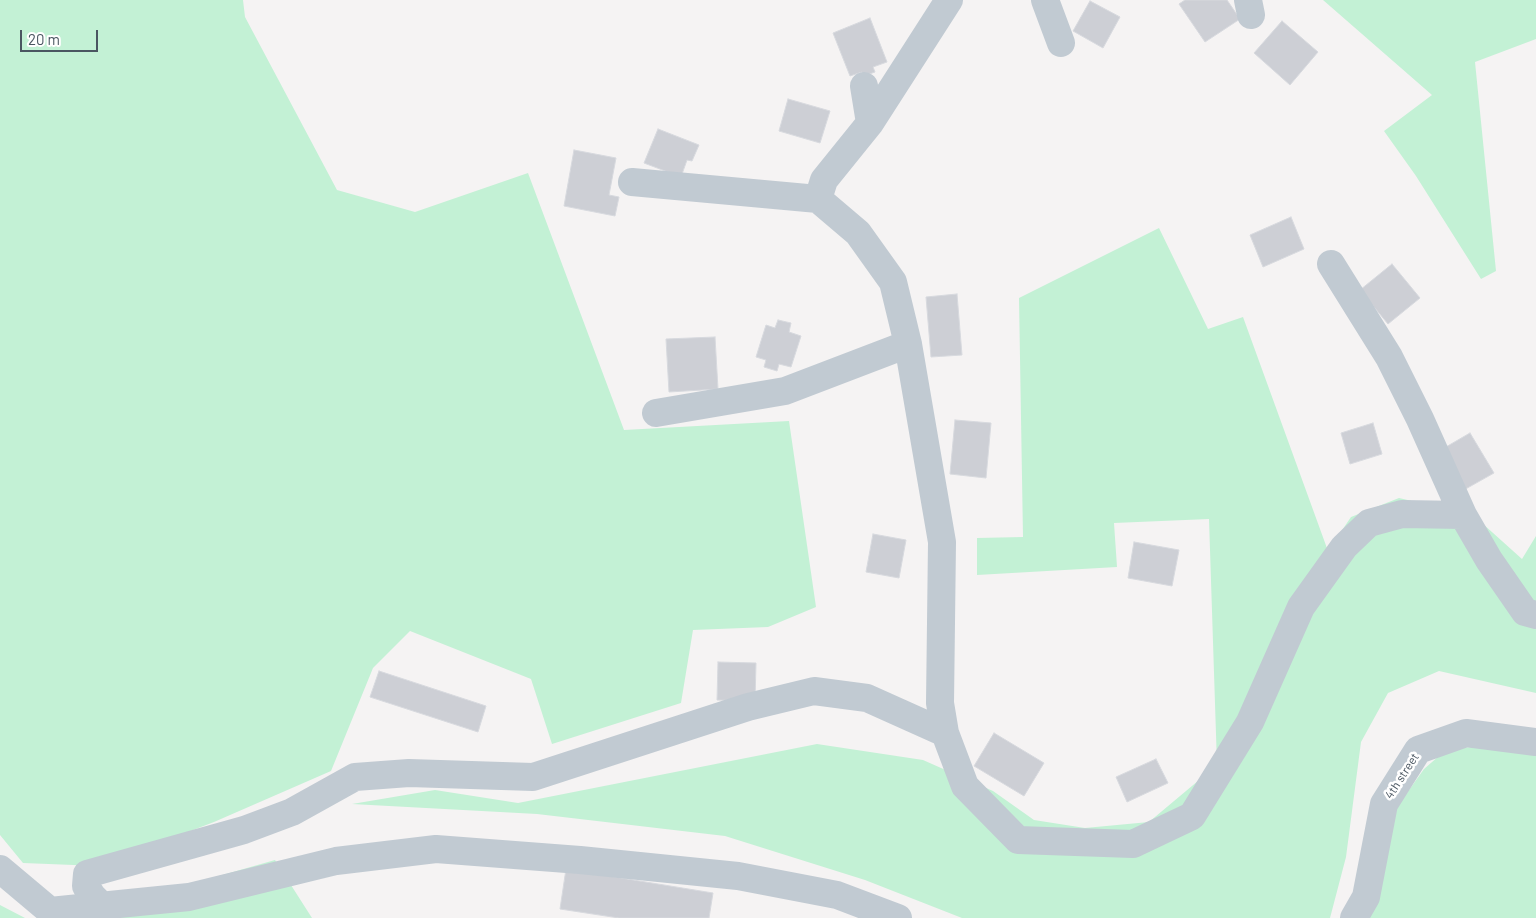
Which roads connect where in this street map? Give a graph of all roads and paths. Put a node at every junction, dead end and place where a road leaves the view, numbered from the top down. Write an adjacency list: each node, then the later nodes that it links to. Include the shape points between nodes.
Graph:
1 (949, 0): 5 (street)
2 (1045, 0): 3 (street)
3 (1061, 44)
4 (864, 86): 5 (street)
5 (870, 123): 7 (street, via 824,180)
6 (632, 182): 7 (street)
7 (818, 199): 9 (street, via 858,232 893,282)
8 (1331, 264): 11 (street, via 1390,357)
9 (908, 344): 10 (street, via 785,391); 13 (street, via 942,542 940,703)
10 (656, 413)
11 (1463, 515): 12 (street, via 1525,612); 13 (street, via 1402,514 1369,523 1344,546 1301,607 1250,722 1192,816 1133,844 1018,840 965,786)
12 (1536, 615)
13 (945, 733): 16 (street, via 868,698 814,691 748,707 533,777 408,773 355,777 292,812 244,830 87,874 86,886)
14 (1536, 742): 19 (street, 4th street, via 1466,732 1418,750 1384,804 1366,897)
15 (0, 869): 17 (street)
16 (102, 906): 17 (street); 18 (street, via 188,897 336,861 436,849 738,876 837,895)
17 (53, 915)
18 (898, 918)
19 (1354, 918)

